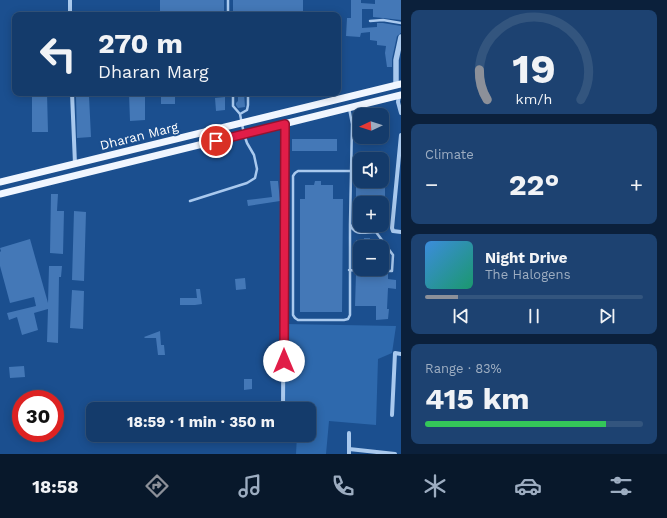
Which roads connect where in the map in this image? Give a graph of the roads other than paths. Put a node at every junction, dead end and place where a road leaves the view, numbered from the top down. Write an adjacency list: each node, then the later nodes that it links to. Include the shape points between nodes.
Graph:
1 (70, 0): 3 (street)
2 (228, 0): 4 (lane)
3 (70, 12)
4 (228, 12)
5 (370, 21): 6 (lane)
6 (401, 23)
7 (401, 37): 8 (street, via 396,60 396,82)
8 (399, 84): 16 (main road, Dharan Marg)
9 (400, 95): 13 (main road, Dharan Marg); 14 (street)
10 (72, 96): 20 (street)
11 (232, 96): 15 (lane, via 233,106)
12 (248, 96): 15 (lane, via 247,110)
13 (349, 108): 17 (main road, Dharan Marg); 21 (lane, via 352,124)
14 (401, 113)
15 (240, 114): 16 (lane)
16 (241, 123): 18 (lane); 20 (main road, Dharan Marg)
17 (285, 124): 18 (main road, Dharan Marg); 29 (street)
18 (244, 134): 23 (main road, Dharan Marg); 24 (lane, via 254,155 257,169 255,178 247,183)
19 (401, 135): 26 (street, via 392,228 393,231)
20 (75, 164): 22 (main road, Dharan Marg)
21 (351, 171): 25 (lane); 27 (lane, via 298,171 293,176 295,318 348,319)
22 (0, 182)
23 (0, 194)
24 (190, 201)
25 (350, 224): 27 (lane); 27 (lane, via 352,230 358,233 376,232 393,255 392,270)
26 (401, 232)
27 (349, 270)
28 (401, 354): 30 (street, via 395,353)
29 (283, 402)
30 (392, 415)
31 (349, 433): 32 (street)
32 (349, 452): 33 (street)
33 (395, 454)

